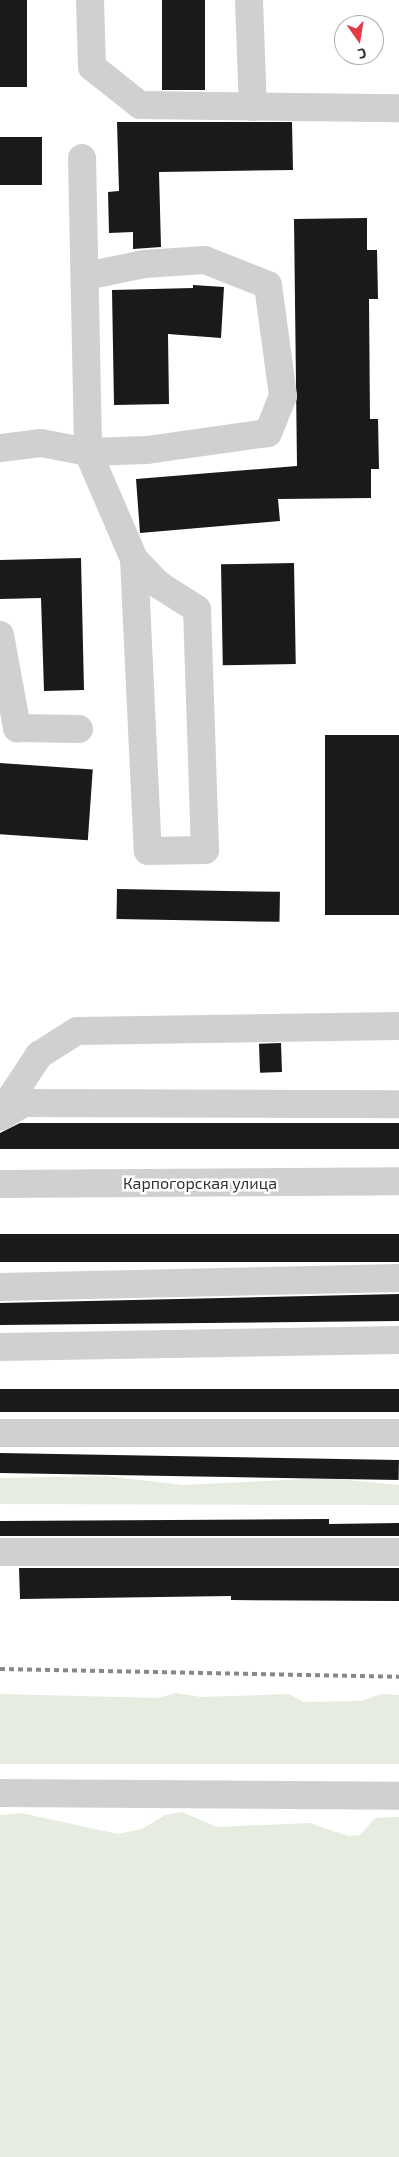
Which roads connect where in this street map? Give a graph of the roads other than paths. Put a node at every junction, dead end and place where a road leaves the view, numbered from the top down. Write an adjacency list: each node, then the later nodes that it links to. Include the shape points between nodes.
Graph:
1 (90, 0): 3 (street, via 92,67 140,106)
2 (249, 0): 3 (street)
3 (252, 106): 4 (street)
4 (399, 108)
5 (82, 158): 6 (street)
6 (86, 276): 8 (street); 8 (street, via 144,264 205,260 268,285 283,396 268,434 147,450)
7 (0, 448): 8 (street, via 40,443)
8 (88, 452): 9 (street)
9 (134, 559): 9 (street, via 148,851 205,850 197,609 160,585)
10 (0, 635): 11 (street, via 17,728)
11 (79, 729)
12 (399, 1026): 14 (street, via 77,1031 39,1055)
13 (399, 1104): 14 (street)
14 (8, 1111)
15 (399, 1181): 16 (street, Карпогорская улица)
16 (0, 1184)
17 (399, 1278): 18 (street)
18 (0, 1287)
19 (399, 1340): 20 (street)
20 (0, 1347)
21 (0, 1432): 22 (street)
22 (399, 1433)
23 (0, 1552): 24 (street)
24 (399, 1552)
25 (0, 1793): 26 (street)
26 (399, 1796)

